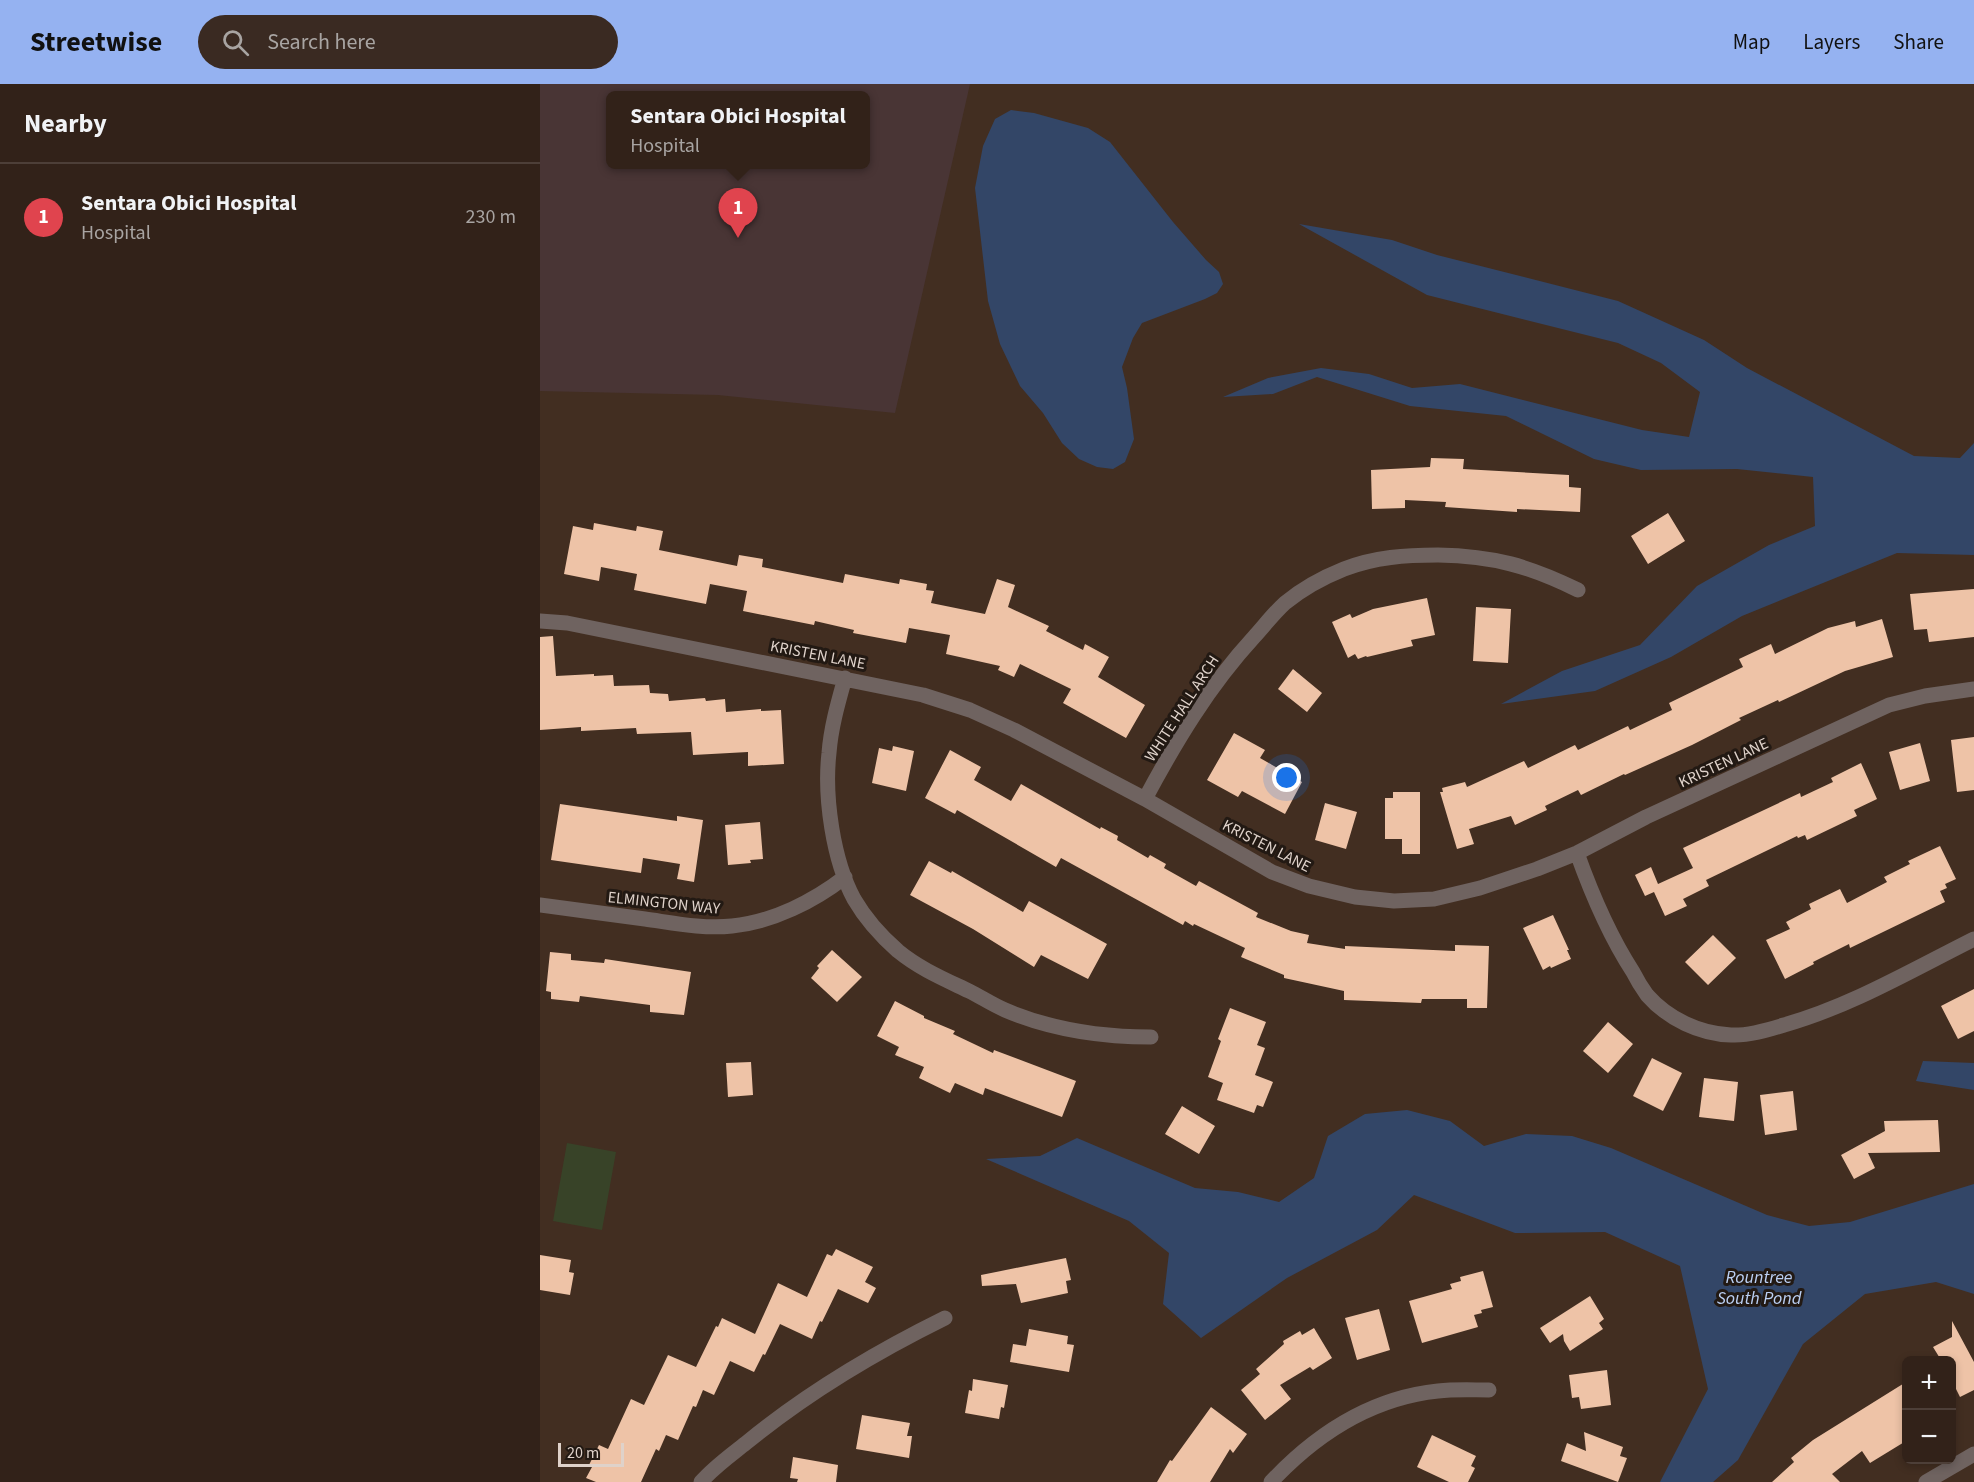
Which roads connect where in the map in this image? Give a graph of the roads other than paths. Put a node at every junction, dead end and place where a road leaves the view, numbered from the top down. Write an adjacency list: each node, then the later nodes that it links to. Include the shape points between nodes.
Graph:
1 (1578, 590): 5 (street, WHITE HALL ARCH, via 1546,574 1468,556 1411,555 1377,559 1344,569 1286,603 1236,657 1173,746)
2 (540, 621): 3 (street, KRISTEN LANE)
3 (845, 678): 5 (street, KRISTEN LANE, via 923,694 970,710); 7 (street, via 828,754 832,825)
4 (1974, 689): 6 (street, KRISTEN LANE, via 1889,705)
5 (1145, 799): 6 (street, KRISTEN LANE, via 1272,872 1355,897 1394,901 1434,899 1492,884)
6 (1576, 853): 9 (street, via 1618,950 1647,994 1683,1023 1707,1032 1733,1036 1812,1017 1848,1003)
7 (845, 877): 8 (street, ELMINGTON WAY, via 795,908 734,926 699,927); 10 (street, via 874,926 924,970 1043,1024 1084,1033)
8 (540, 905)
9 (1974, 939)
10 (1151, 1037)
11 (945, 1318): 14 (street, via 828,1383 767,1425)
12 (1489, 1390): 15 (street, via 1438,1391 1395,1400 1354,1416 1294,1457)
13 (1974, 1454): 16 (street)
14 (701, 1482)
15 (1271, 1482)
16 (1926, 1482)

